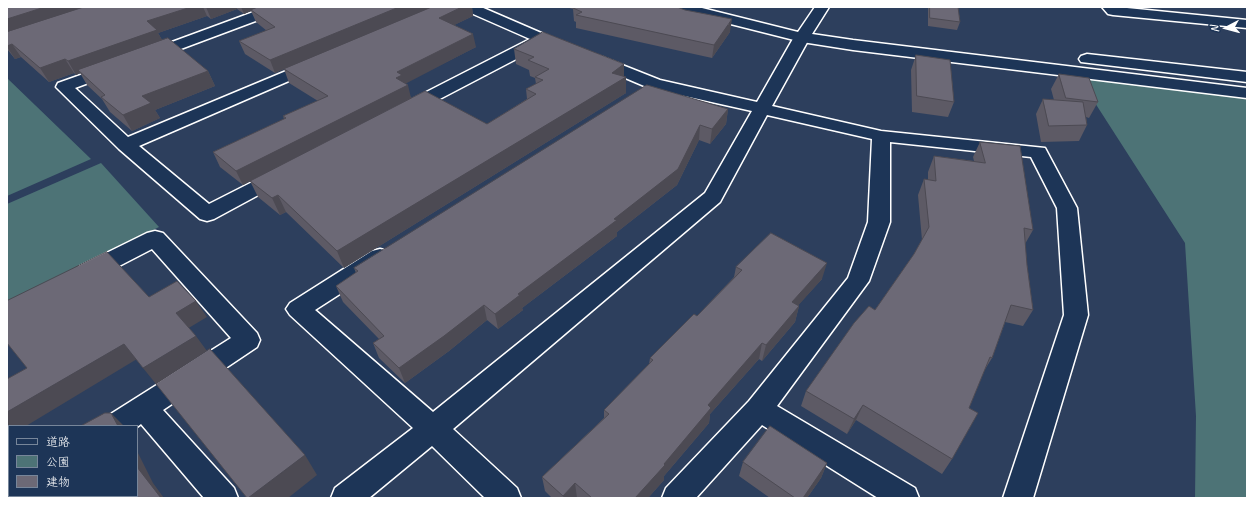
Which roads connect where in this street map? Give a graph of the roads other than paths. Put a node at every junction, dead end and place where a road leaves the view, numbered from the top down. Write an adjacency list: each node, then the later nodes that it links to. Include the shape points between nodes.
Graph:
1 (280, 7): 18 (street, via 64,87)
2 (469, 7): 9 (street)
3 (680, 7): 8 (street)
4 (736, 7): 8 (street)
5 (822, 7): 8 (street)
6 (1109, 7): 7 (street, via 1113,10)
7 (1247, 24)
8 (806, 31): 11 (street); 13 (street, via 853,46); 15 (street)
9 (542, 39): 12 (street); 16 (street)
10 (331, 57): 18 (street)
11 (1247, 77)
12 (655, 84): 14 (street); 15 (street)
13 (1247, 93)
14 (635, 97)
15 (761, 109): 17 (street); 25 (street, via 713,197)
16 (395, 116)
17 (881, 136): 23 (street, via 879,222 858,281); 31 (street, via 1038,152 1067,208 1076,315)
18 (126, 145): 19 (street, via 207,214)
19 (297, 166)
20 (399, 245): 25 (street, via 298,309)
21 (70, 281): 22 (street, via 155,238 248,340)
22 (144, 408): 24 (street); 26 (street)
23 (759, 409): 29 (street); 30 (street)
24 (118, 425)
25 (433, 429): 27 (street); 28 (street)
26 (223, 498)
27 (346, 498)
28 (506, 498)
29 (677, 498)
30 (904, 498)
31 (1018, 498)

